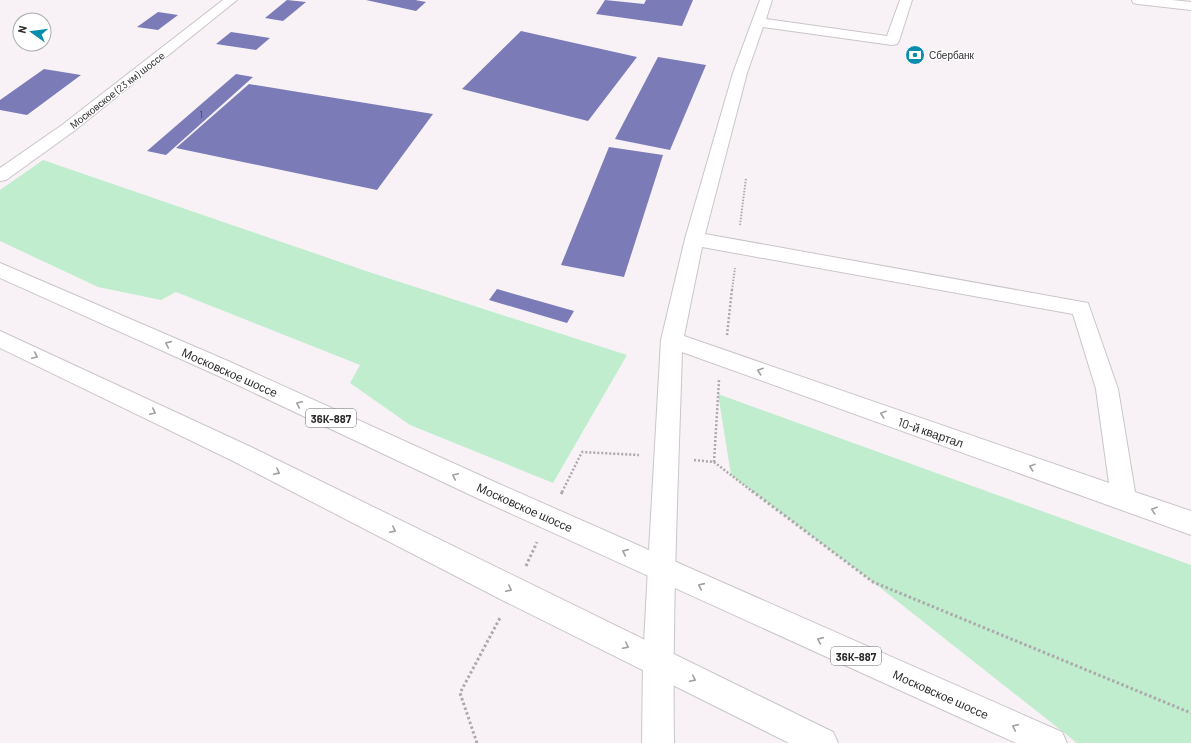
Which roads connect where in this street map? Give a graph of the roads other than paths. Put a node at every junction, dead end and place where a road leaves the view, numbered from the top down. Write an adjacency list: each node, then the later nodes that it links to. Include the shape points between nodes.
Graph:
1 (231, 0): 7 (street, Московское (23 км) шоссе, via 68,128)
2 (766, 0): 6 (street)
3 (906, 0): 6 (street, via 892,41)
4 (1138, 0): 5 (street)
5 (1191, 6)
6 (758, 22): 8 (street, via 740,73)
7 (0, 176)
8 (694, 239): 11 (street); 12 (street, via 1081,308 1107,389)
9 (0, 270): 14 (street, Московское шоссе / 36К-887, one-way to 9)
10 (0, 339): 15 (street, one-way to 15, via 242,454)
11 (672, 340): 12 (street, 10-й квартал, one-way to 11); 14 (street)
12 (1124, 500): 13 (street, 10-й квартал, one-way to 12)
13 (1191, 523)
14 (661, 568): 15 (street); 18 (street, Московское шоссе / 36К-887, one-way to 14)
15 (658, 662): 16 (street); 17 (street, one-way to 17)
16 (658, 743)
17 (822, 743)
18 (1051, 743)

